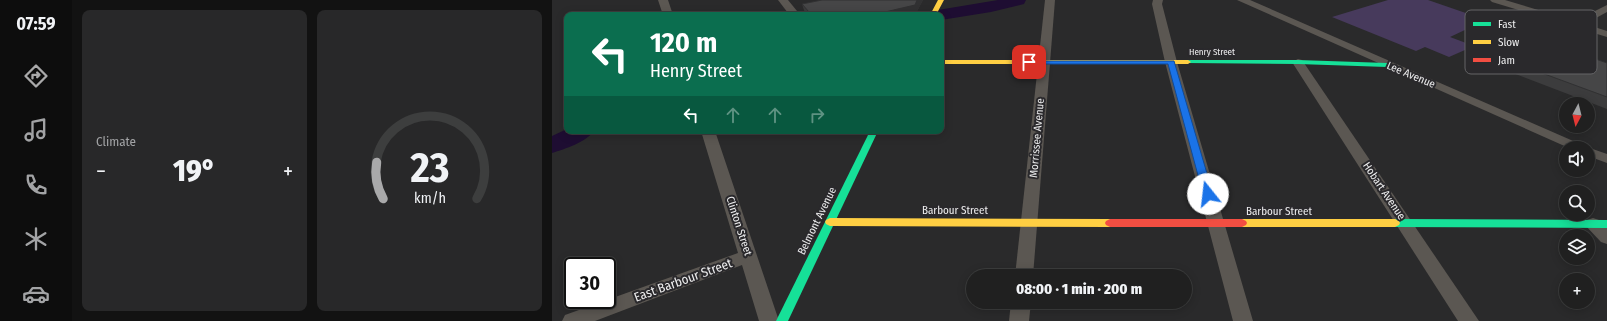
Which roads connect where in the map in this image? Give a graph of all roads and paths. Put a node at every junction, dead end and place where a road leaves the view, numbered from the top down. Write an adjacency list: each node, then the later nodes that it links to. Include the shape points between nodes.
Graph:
1 (663, 0): 10 (street)
2 (783, 0): 11 (street)
3 (1050, 0): 17 (street, Morrissee Avenue)
4 (1158, 0): 18 (street)
5 (1242, 0): 20 (street, Lee Avenue)
6 (1495, 0): 9 (street)
7 (941, 1): 12 (street)
8 (1607, 8): 13 (street)
9 (1527, 10)
10 (667, 12)
11 (792, 12)
12 (935, 12)
13 (1597, 13)
14 (1597, 31): 15 (street)
15 (1607, 34)
16 (944, 62): 17 (street, Henry Street)
17 (1044, 62): 18 (street, Henry Street); 27 (street, Morrissee Avenue)
18 (1171, 62): 19 (street, Henry Street); 28 (street)
19 (1298, 62): 20 (street, Henry Street); 29 (street, Hobart Avenue)
20 (1387, 65): 23 (street, Lee Avenue)
21 (709, 134): 32 (street, Clinton Street)
22 (873, 134): 26 (street, Belmont Avenue)
23 (1565, 141)
24 (1595, 154): 25 (street)
25 (1607, 159)
26 (830, 222): 27 (street, Barbour Street); 37 (street, Belmont Avenue)
27 (1029, 223): 28 (street, Barbour Street); 33 (street, Morrissee Avenue)
28 (1216, 223): 29 (street, Barbour Street); 39 (street)
29 (1405, 224): 30 (street, Barbour Street); 40 (street, Hobart Avenue)
30 (1600, 224): 31 (street)
31 (1607, 238)
32 (748, 256): 35 (street, East Barbour Street); 36 (street, Clinton Street)
33 (1025, 269)
34 (1020, 309): 38 (street)
35 (572, 321)
36 (769, 321)
37 (782, 321)
38 (1019, 321)
39 (1243, 321)
40 (1469, 321)

